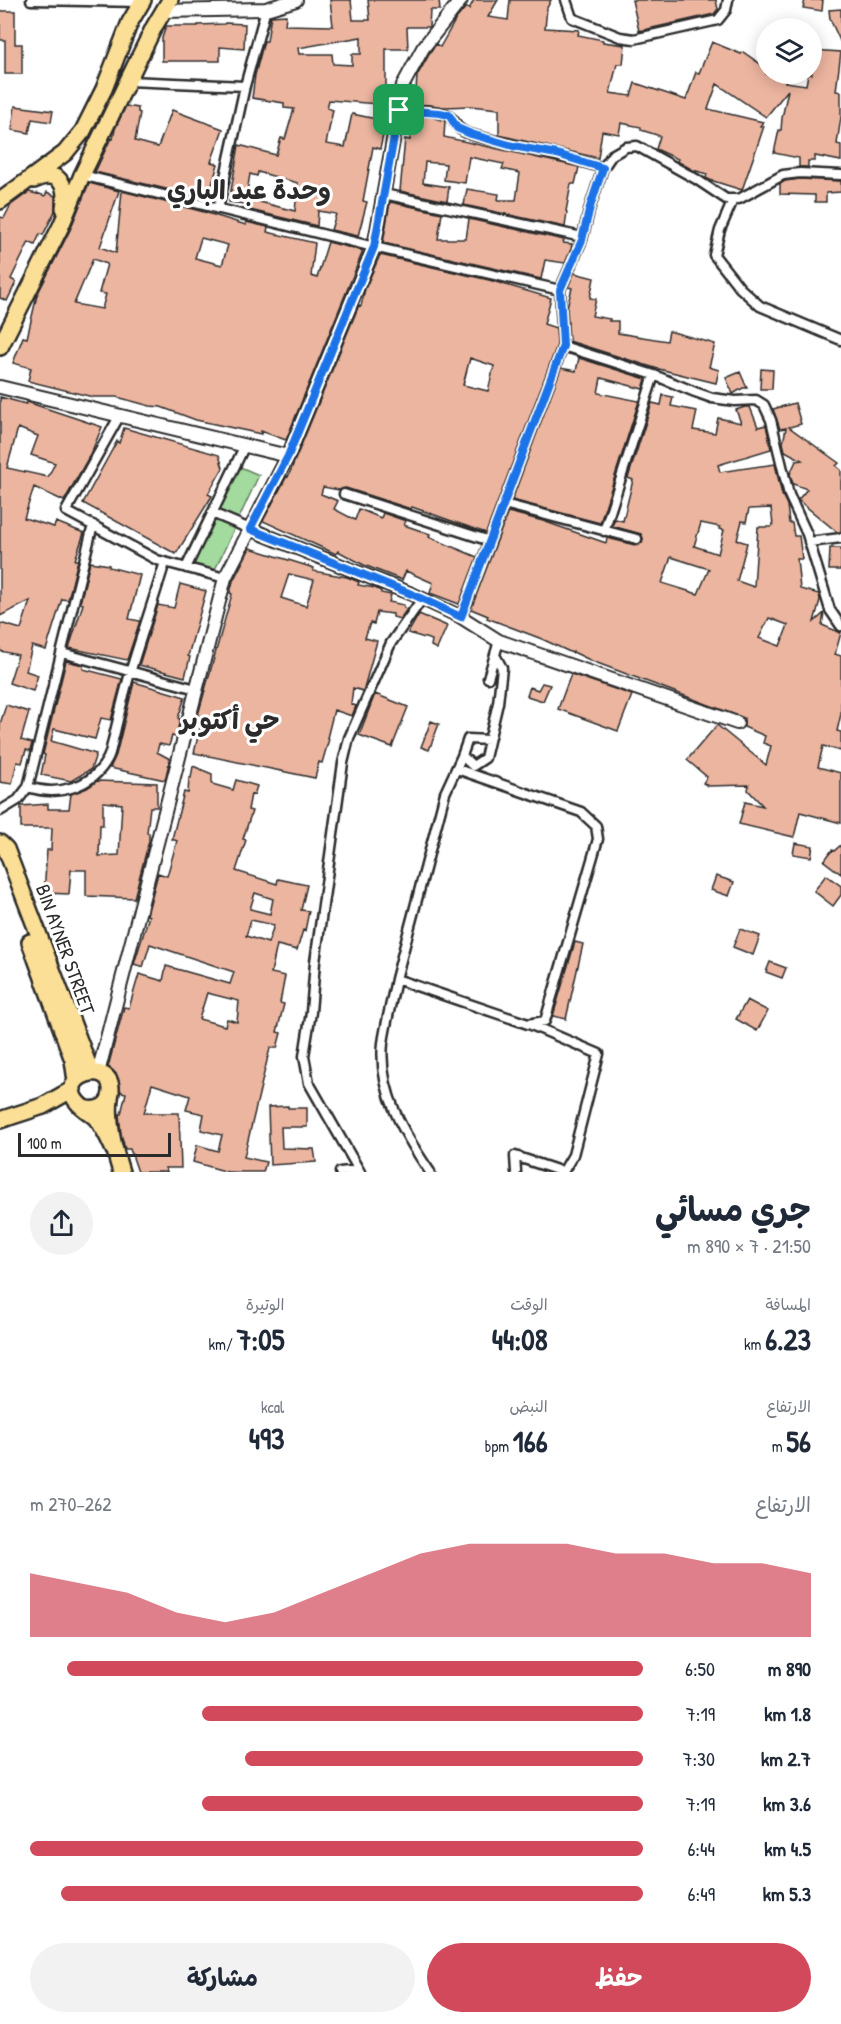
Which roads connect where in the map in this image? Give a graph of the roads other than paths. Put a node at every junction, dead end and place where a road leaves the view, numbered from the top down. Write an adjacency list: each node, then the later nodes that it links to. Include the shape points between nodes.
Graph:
1 (31, 0): 6 (street)
2 (296, 0): 9 (street)
3 (461, 0): 12 (street, via 423,48 402,85)
4 (566, 0): 5 (street, via 572,18 634,39 718,20)
5 (728, 0)
6 (63, 1): 7 (street)
7 (136, 1): 16 (highway, via 104,89 83,131 65,153)
8 (167, 6): 9 (street); 10 (highway)
9 (266, 9): 11 (street)
10 (128, 81): 11 (street); 14 (highway)
11 (245, 86): 21 (street)
12 (399, 110): 13 (street, via 449,115 457,128 471,134); 18 (street)
13 (603, 168): 20 (street, via 612,155 637,146); 23 (street)
14 (82, 174): 21 (street); 22 (highway)
15 (841, 175): 20 (street, via 783,175)
16 (20, 187): 17 (highway); 19 (highway); 22 (highway, via 42,176 59,179 66,195)
17 (0, 190)
18 (384, 194): 23 (street); 24 (street)
19 (0, 201)
20 (733, 201): 26 (street, via 714,255 760,306)
21 (218, 209): 24 (street)
22 (61, 226): 28 (highway)
23 (582, 237): 25 (street)
24 (374, 247): 25 (street); 33 (street)
25 (560, 290): 27 (street)
26 (841, 340)
27 (563, 346): 29 (street); 35 (street)
28 (0, 347)
29 (654, 375): 39 (street); 43 (street, via 712,398 756,400 764,405 789,495)
30 (0, 387): 31 (street)
31 (120, 415): 32 (street); 37 (street, via 66,511)
32 (245, 445): 33 (street); 36 (street)
33 (288, 456): 38 (street)
34 (344, 494): 42 (street)
35 (504, 504): 39 (street); 42 (street)
36 (212, 513): 38 (street); 45 (street)
37 (93, 525): 44 (street); 51 (street)
38 (250, 529): 46 (street); 47 (street)
39 (604, 531): 41 (street)
40 (841, 538): 43 (street)
41 (637, 539)
42 (490, 542): 48 (street)
43 (809, 542): 49 (street, via 830,610)
44 (165, 562): 45 (street); 53 (street)
45 (186, 568): 46 (street)
46 (225, 579): 55 (street)
47 (422, 599): 48 (street); 73 (street, via 391,643 349,738 304,1056 309,1083)
48 (461, 617): 50 (street)
49 (841, 626)
50 (499, 641): 52 (street); 56 (street)
51 (62, 653): 53 (street); 60 (street)
52 (495, 655): 54 (street); 57 (street, via 502,668)
53 (131, 672): 55 (street); 60 (street, via 108,758 99,770 60,792)
54 (488, 678)
55 (196, 689): 66 (street)
56 (737, 723)
57 (489, 740): 58 (street, via 468,740); 58 (street, via 484,758 473,766)
58 (462, 756): 59 (street)
59 (457, 769): 64 (street, via 445,794); 65 (street, via 581,812 596,826 598,839 545,1021)
60 (28, 787): 61 (street, via 18,800)
61 (0, 811)
62 (0, 843): 66 (highway, BIN AYNER STREET, via 6,849)
63 (0, 857): 67 (highway, BIN AYNER STREET, via 73,1060)
64 (396, 979): 65 (street); 76 (street, via 383,1043 385,1085 407,1138)
65 (528, 1024): 78 (street, via 599,1054 573,1155)
66 (94, 1072): 67 (highway, via 85,1073); 68 (highway, via 110,1086)
67 (75, 1085): 69 (highway, via 75,1099); 70 (highway)
68 (110, 1098): 69 (highway, via 96,1110); 72 (highway)
69 (82, 1106): 70 (highway); 72 (highway, via 103,1127)
70 (38, 1108): 71 (highway)
71 (0, 1120)
72 (114, 1150): 74 (highway)
73 (359, 1171): 75 (street)
74 (121, 1172)
75 (340, 1172)
76 (430, 1172)
77 (516, 1172): 78 (street, via 515,1155)
78 (563, 1172)

